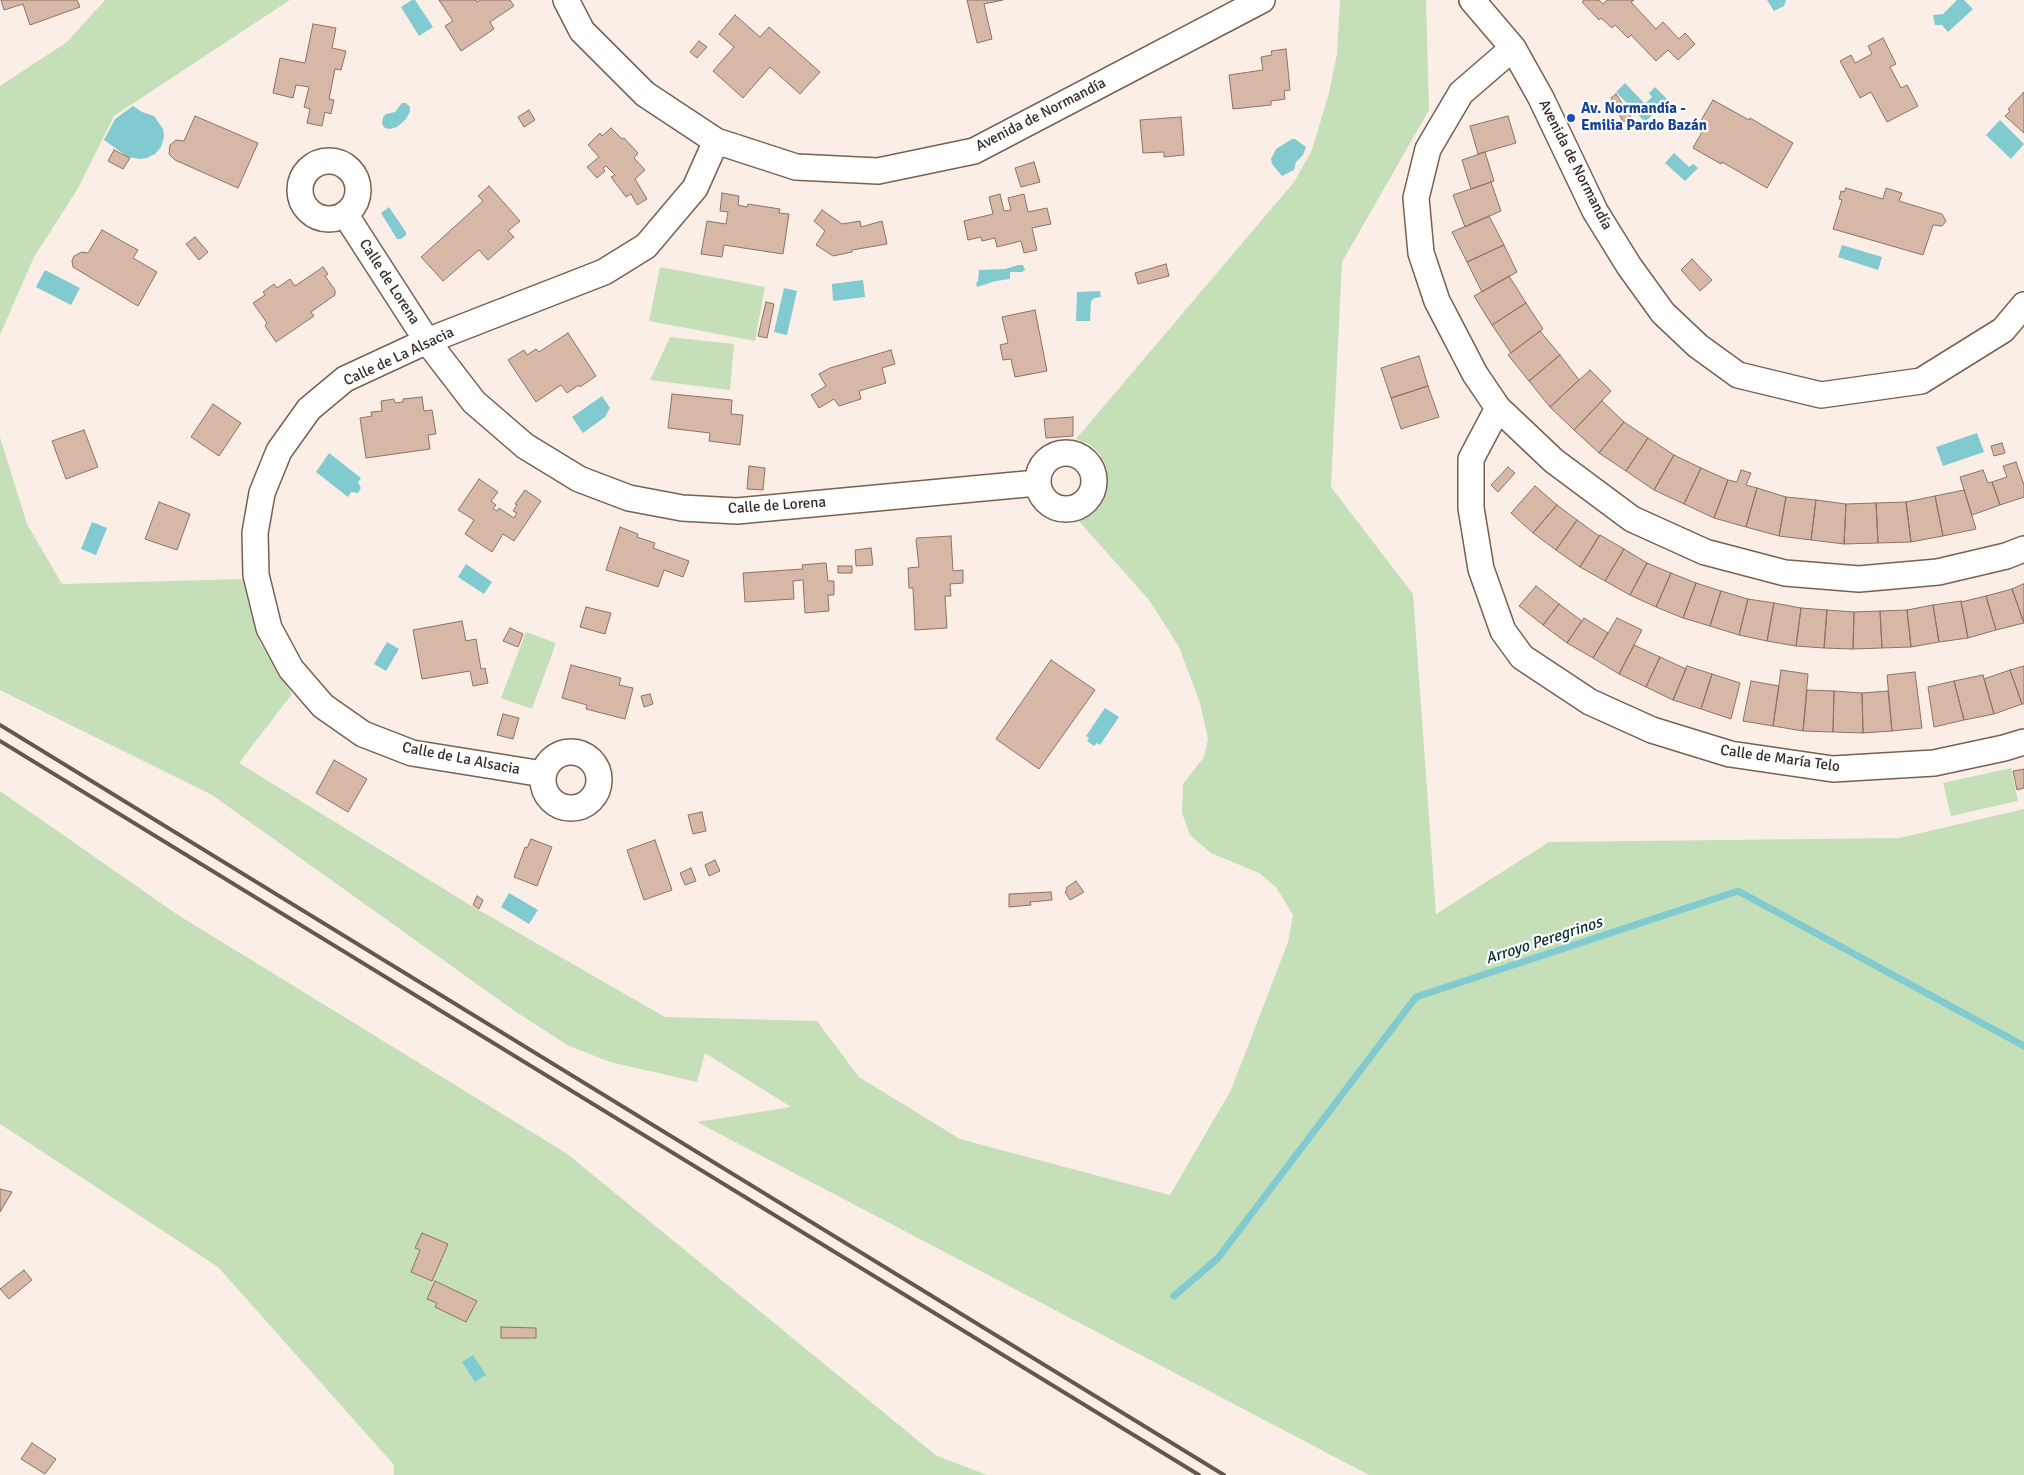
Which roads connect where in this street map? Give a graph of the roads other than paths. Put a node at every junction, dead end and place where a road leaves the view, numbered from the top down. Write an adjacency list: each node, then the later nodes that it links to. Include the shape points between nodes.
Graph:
1 (566, 0): 5 (street, Avenida de Normandía, via 582,31 645,94)
2 (1262, 0): 5 (street, Avenida de Normandía, via 974,151 878,171 796,168)
3 (1472, 0): 4 (street, Avenida de Normandía)
4 (1513, 48): 7 (street, Avenida de Normandía, via 1541,98 1595,211 1629,266 1663,313 1698,346 1738,375 1821,395 1921,381 2003,330); 9 (street, via 1461,93 1428,149 1416,198 1421,254 1437,301 1475,374)
5 (716, 142): 8 (street, Calle de La Alsacia, via 695,188 646,246 604,272)
6 (345, 214): 8 (street, Calle de Lorena)
7 (2024, 305)
8 (427, 341): 10 (street, Calle de Lorena, via 474,402 525,446 579,478 629,498 682,508 737,511); 13 (street, Calle de La Alsacia, via 345,379 309,409 278,451 262,494 255,533 256,575 270,628 291,669 323,706 363,734 412,752)
9 (1498, 408): 11 (street, via 1554,461 1632,519 1704,552 1785,573 1859,579 1938,572 2006,556); 12 (street, Calle de María Telo, via 1471,459 1472,508 1481,569 1503,631 1522,657 1590,702 1652,730 1730,754 1833,769 1934,763)
10 (1037, 483)
11 (2024, 548)
12 (2024, 742)
13 (543, 774)

